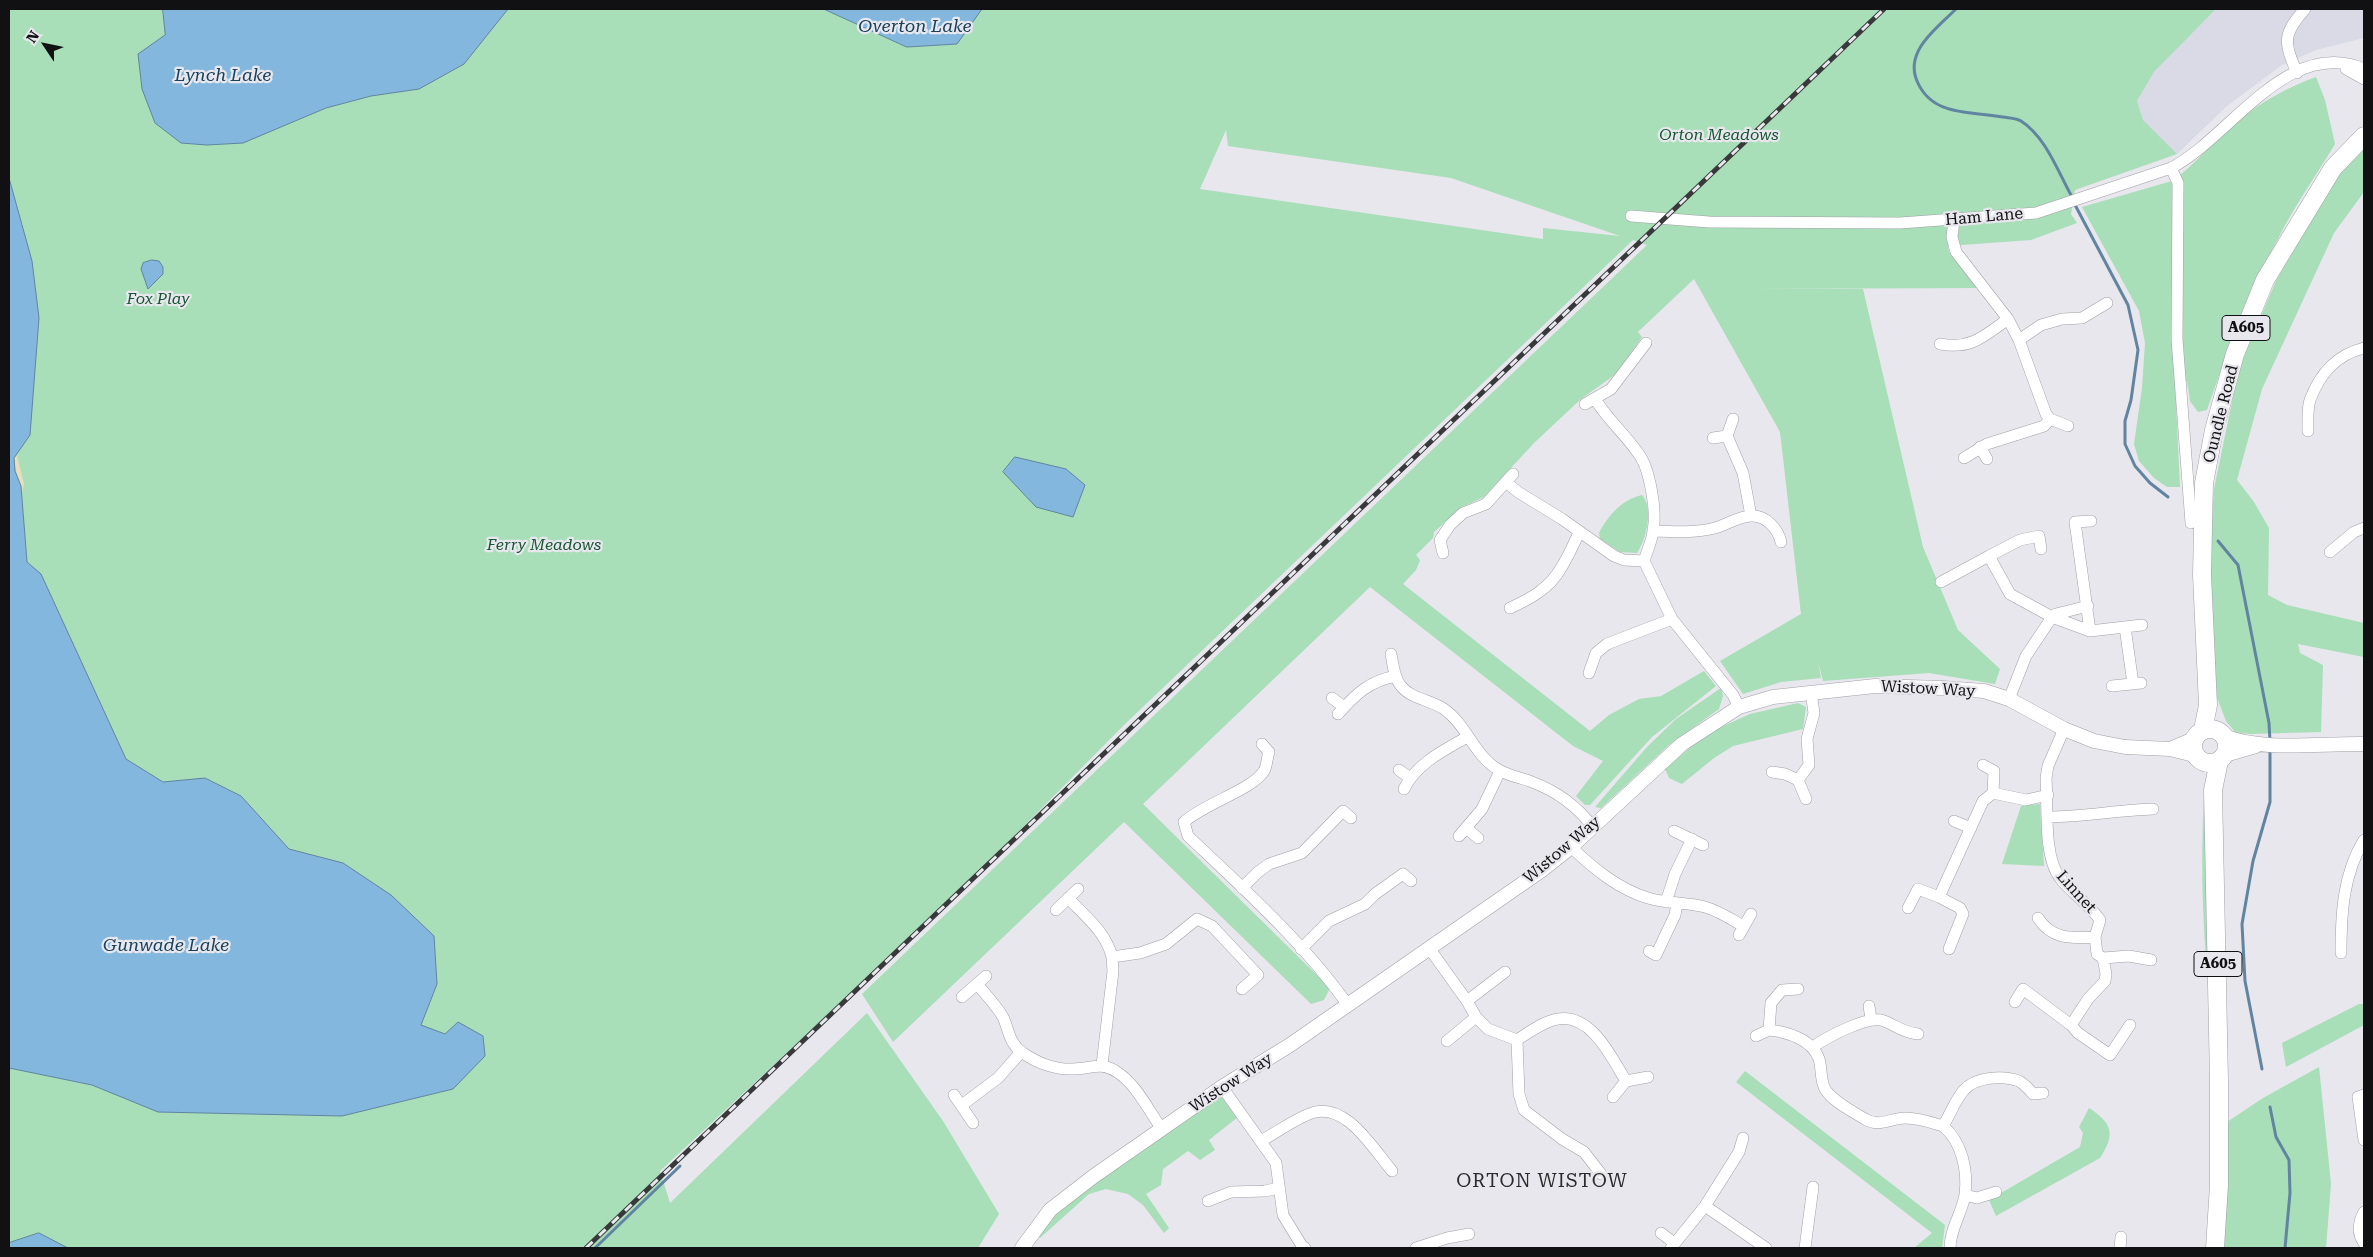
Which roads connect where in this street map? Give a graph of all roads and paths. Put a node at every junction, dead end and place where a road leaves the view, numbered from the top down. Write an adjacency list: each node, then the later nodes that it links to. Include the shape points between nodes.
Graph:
1 (2305, 9): 3 (street, via 2288,33 2288,49)
2 (2364, 69): 3 (street, Ham Lane, via 2338,61 2310,65)
3 (2296, 73): 4 (street, Ham Lane, via 2344,68); 8 (street, Ham Lane, via 2241,110 2189,159)
4 (2364, 79)
5 (2364, 127): 7 (main road, Oundle Road)
6 (2364, 136): 7 (main road, Oundle Road)
7 (2348, 152): 28 (main road, Oundle Road / A605, via 2323,184 2265,280 2235,354)
8 (2171, 168): 10 (street, Ham Lane, via 2036,213); 28 (street, via 2178,183 2177,339)
9 (1632, 216): 10 (street, Ham Lane, via 1710,222 1900,223)
10 (1954, 220): 12 (street, via 1952,236 1956,252)
11 (2107, 303): 13 (street, via 2082,318 2041,325)
12 (2008, 319): 13 (street); 15 (street, via 1975,343 1954,352)
13 (2019, 340): 18 (street)
14 (1646, 343): 30 (street, via 1611,389 1590,402 1640,454 1646,467)
15 (1940, 344)
16 (2364, 348): 20 (street, via 2352,351 2328,366 2310,401)
17 (1733, 419): 21 (street)
18 (2050, 419): 19 (street); 23 (street, via 2044,426)
19 (2068, 426)
20 (2308, 431)
21 (1727, 436): 22 (street); 26 (street, via 1743,473)
22 (1713, 438)
23 (1980, 447): 24 (street); 25 (street)
24 (1964, 458)
25 (1987, 459)
26 (1751, 516): 30 (street, via 1697,531); 32 (street, via 1760,517 1772,525)
27 (2092, 521): 39 (street, via 2071,522)
28 (2193, 524): 56 (main road, Oundle Road / A605, via 2202,575 2208,705)
29 (2364, 528): 34 (street)
30 (1654, 531): 37 (street)
31 (1579, 533): 35 (street, via 1518,492 1509,478 1486,504 1463,513 1450,525 1440,540); 37 (street, via 1614,556); 40 (street, via 1561,569 1549,583 1530,600)
32 (1781, 542)
33 (2041, 549): 36 (street, via 2039,536 2020,540)
34 (2330, 552)
35 (1443, 553)
36 (1989, 556): 38 (street); 41 (street, via 2010,594)
37 (1644, 561): 42 (street)
38 (1941, 582)
39 (2088, 606): 41 (street); 45 (street)
40 (1510, 608)
41 (2052, 616): 45 (street); 52 (street, via 2026,656)
42 (1672, 619): 47 (street, via 1608,644 1596,653); 53 (street)
43 (2142, 625): 44 (street)
44 (2125, 628): 45 (street); 49 (street, via 2137,683)
45 (2090, 631)
46 (1391, 654): 48 (street)
47 (1589, 673)
48 (1396, 676): 51 (street, via 1378,680 1362,690 1341,711); 55 (street, via 1400,686 1411,695 1445,710 1460,723)
49 (2112, 686)
50 (1811, 692): 52 (street, Wistow Way, via 1875,686 1943,688 1984,691); 53 (street, Wistow Way, via 1772,697); 66 (street, via 1814,713 1807,739 1810,760)
51 (1332, 698)
52 (2009, 698): 54 (street, Wistow Way)
53 (1740, 707): 76 (street, Wistow Way, via 1682,744)
54 (2064, 729): 56 (street, Wistow Way, via 2118,746 2170,749); 70 (street, Linnet, via 2048,766)
55 (1467, 737): 63 (street, via 1482,756); 65 (street, via 1432,758)
56 (2206, 742): 58 (street, Wistow Way); 60 (main road, via 2210,764); 60 (main road, Oundle Road, via 2227,744); 68 (main road, A605)
57 (2364, 744): 58 (street)
58 (2259, 746): 60 (street)
59 (1269, 749): 85 (street, via 1264,771 1245,788 1194,813 1184,822 1188,836)
60 (2222, 758): 68 (main road, A605)
61 (1984, 765): 69 (street, via 1994,771)
62 (1400, 770): 65 (street)
63 (1500, 770): 76 (street, via 1538,784 1573,804); 79 (street, via 1482,809 1463,832)
64 (1772, 772): 66 (street)
65 (1410, 778): 67 (street)
66 (1798, 780): 71 (street)
67 (1404, 789)
68 (2213, 790): 158 (main road, A605, via 2219,1081)
69 (1993, 794): 70 (street, via 2026,800); 77 (street, via 1983,800)
70 (2048, 796): 74 (street, Linnet)
71 (1806, 799)
72 (2153, 809): 74 (street)
73 (1343, 811): 85 (street, via 1302,853 1269,864)
74 (2048, 817): 94 (street, Linnet, via 2052,864 2059,878 2090,906 2100,920)
75 (1954, 821): 77 (street)
76 (1592, 826): 83 (street, Wistow Way)
77 (1971, 828): 87 (street)
78 (1674, 831): 80 (street)
79 (1478, 838)
80 (1692, 840): 82 (street); 89 (street, via 1675,874)
81 (2364, 840): 99 (street, via 2343,893)
82 (1703, 845)
83 (1570, 847): 89 (street, via 1598,872 1646,897); 95 (street, Wistow Way, via 1537,874)
84 (1404, 874): 96 (street, via 1365,904 1330,922)
85 (1242, 888): 96 (street)
86 (1078, 889): 88 (street)
87 (1939, 897): 90 (street, via 1916,886); 97 (street, via 1960,908 1963,914)
88 (1068, 898): 91 (street); 100 (street, via 1100,932)
89 (1671, 903): 92 (street, via 1719,912 1741,931); 98 (street, via 1675,915 1656,955)
90 (1908, 908)
91 (1056, 910)
92 (1751, 914)
93 (2038, 918): 94 (street, Linnet, via 2050,932 2066,939)
94 (2095, 937): 101 (street, Linnet, via 2097,954)
95 (1429, 948): 109 (street); 111 (street, Wistow Way)
96 (1301, 949): 111 (street, via 1329,978)
97 (1950, 949)
98 (1649, 951)
99 (2341, 953)
100 (1112, 958): 106 (street, via 1166,944 1197,919 1212,926 1258,975); 124 (street)
101 (2103, 958): 102 (street, via 2128,956); 115 (street, Linnet, via 2105,981)
102 (2151, 960)
103 (1505, 972): 109 (street)
104 (986, 976): 105 (street)
105 (977, 984): 108 (street); 123 (street, via 997,1008 1008,1035)
106 (1242, 989)
107 (1798, 989): 117 (street, via 1782,990 1771,1003)
108 (962, 997)
109 (1467, 1000): 113 (street)
110 (2015, 1002): 115 (street, via 2023,990)
111 (1348, 1005): 127 (street, Wistow Way)
112 (1869, 1006): 114 (street)
113 (1476, 1017): 120 (street, via 1488,1030); 121 (street)
114 (1871, 1019): 118 (street, via 1884,1021 1903,1038); 122 (street)
115 (2071, 1025): 116 (street, via 2110,1055)
116 (2130, 1025)
117 (1768, 1030): 119 (street); 122 (street, via 1785,1032)
118 (1918, 1034)
119 (1756, 1036)
120 (1517, 1040): 126 (street, via 1558,1018 1575,1020 1594,1032); 140 (street, via 1519,1094 1524,1110 1584,1152)
121 (1447, 1042)
122 (1813, 1047): 134 (street, via 1825,1088 1831,1096 1866,1120 1881,1124 1903,1118 1920,1119)
123 (1021, 1052): 124 (street, via 1053,1068 1074,1070); 132 (street, via 998,1078)
124 (1102, 1064): 135 (street, via 1118,1072 1134,1088)
125 (1648, 1077): 126 (street)
126 (1626, 1081): 130 (street)
127 (1222, 1087): 135 (street, Wistow Way); 137 (street)
128 (954, 1095): 132 (street)
129 (2364, 1095): 138 (street, via 2358,1097)
130 (1613, 1097)
131 (2036, 1097): 134 (street, via 2020,1082 2012,1080 1985,1079 1972,1083 1963,1091)
132 (962, 1105): 133 (street)
133 (973, 1123)
134 (1943, 1126): 144 (street, via 1951,1133 1963,1158)
135 (1162, 1129): 152 (street, Wistow Way, via 1050,1210)
136 (1743, 1138): 146 (street, via 1744,1154)
137 (1261, 1140): 139 (street, via 1310,1113 1323,1111 1340,1115); 142 (street, via 1276,1163)
138 (2364, 1140)
139 (1392, 1171)
140 (1601, 1174)
141 (1814, 1187): 156 (street, via 1805,1205)
142 (1278, 1188): 145 (street, via 1231,1192); 153 (street, via 1283,1215)
143 (1996, 1192): 144 (street, via 1977,1198)
144 (1965, 1195): 157 (street)
145 (1208, 1201)
146 (1705, 1206): 151 (street); 155 (street)
147 (2364, 1212): 150 (street, via 2359,1222 2360,1237)
148 (1661, 1233): 151 (street)
149 (1469, 1234): 154 (street)
150 (2364, 1243)
151 (1673, 1246)
152 (1022, 1248)
153 (1302, 1248)
154 (1416, 1248)
155 (1766, 1248)
156 (1805, 1248)
157 (1950, 1248)
158 (2215, 1248)

